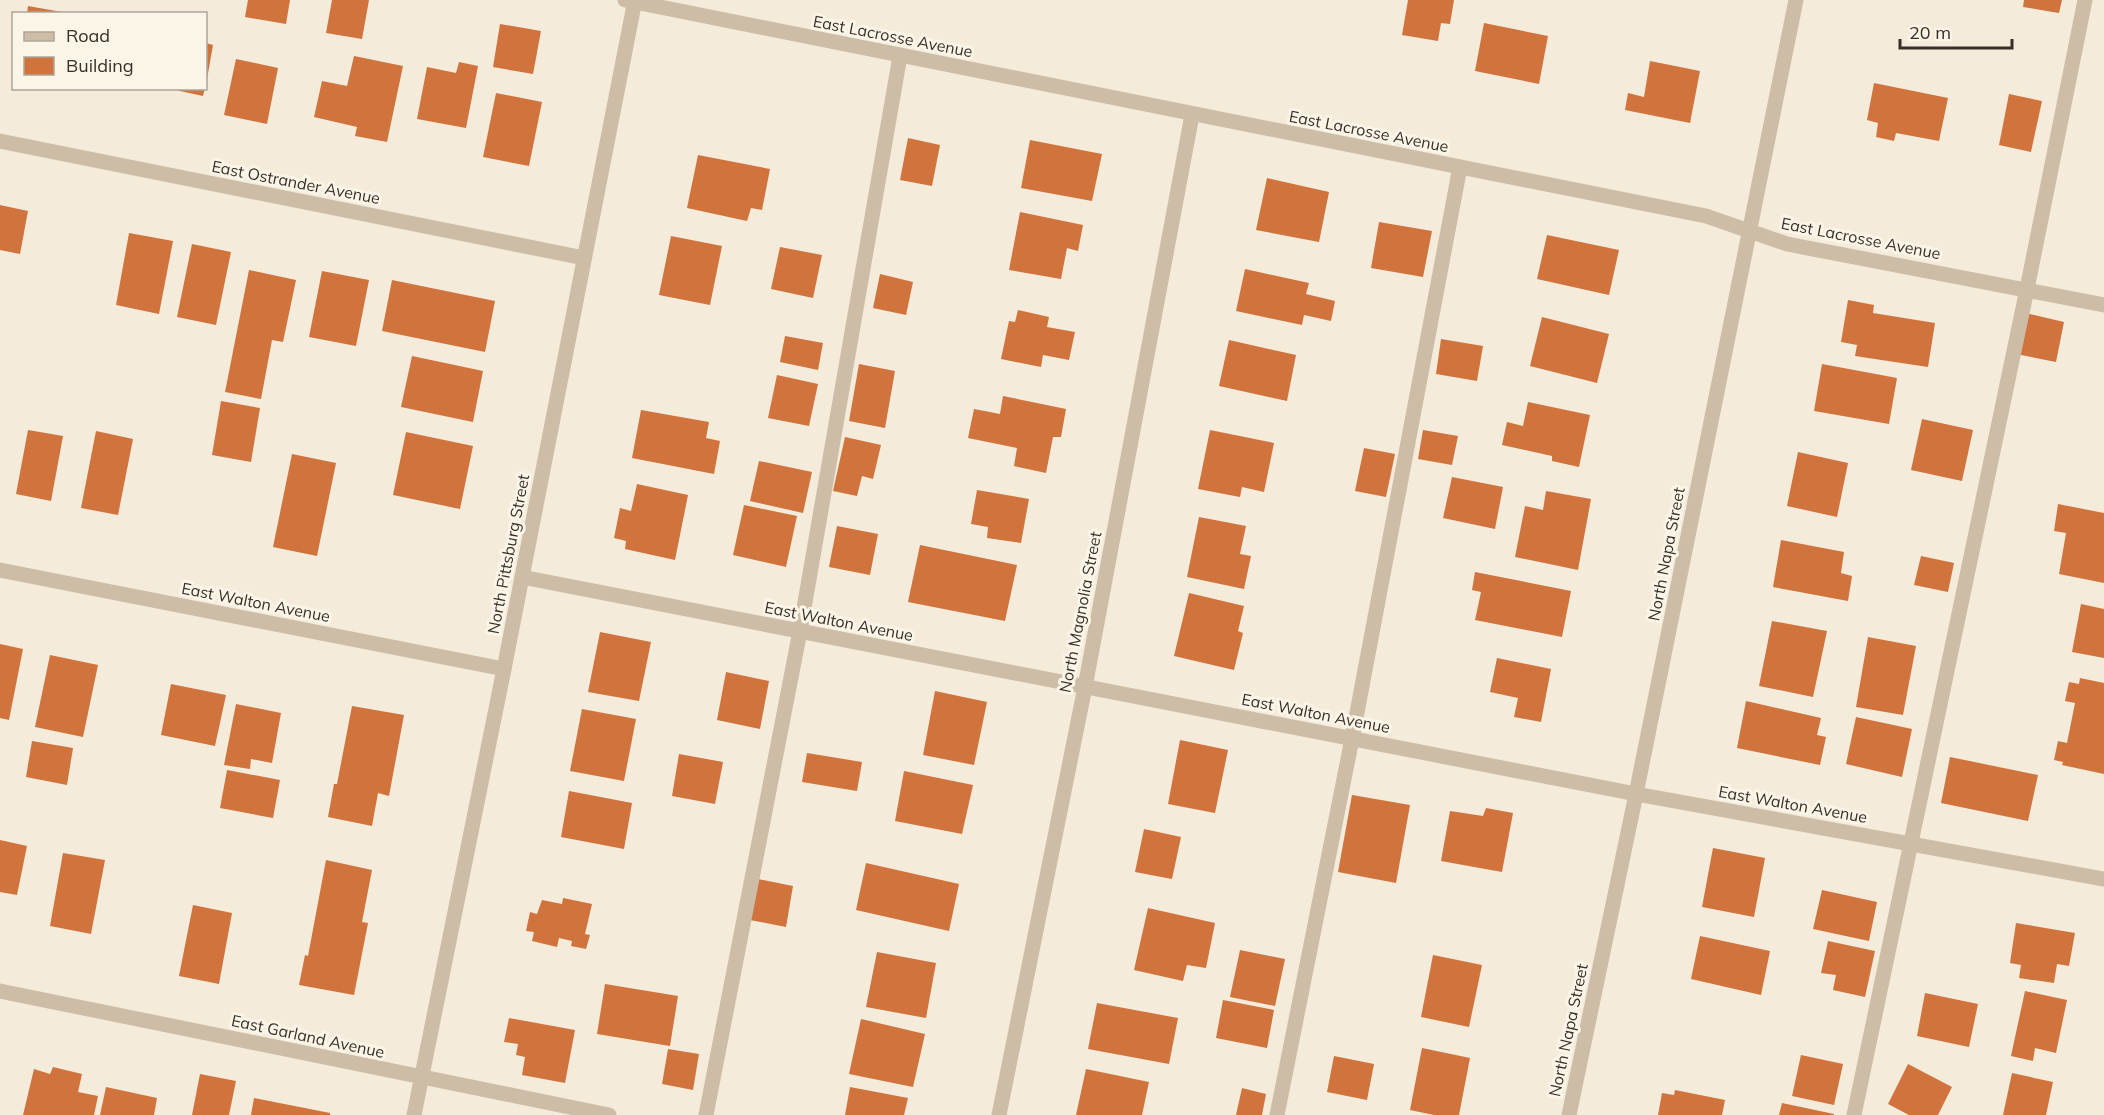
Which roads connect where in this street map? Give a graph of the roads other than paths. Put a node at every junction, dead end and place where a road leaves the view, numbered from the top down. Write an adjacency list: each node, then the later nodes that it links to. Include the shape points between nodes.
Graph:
1 (1796, 0): 8 (street, North Napa Street)
2 (2085, 0): 10 (street)
3 (631, 1): 4 (street, East Lacrosse Avenue); 9 (street, North Pittsburg Street)
4 (900, 56): 5 (street, East Lacrosse Avenue); 14 (street)
5 (1192, 115): 7 (street, East Lacrosse Avenue); 16 (street, North Magnolia Street)
6 (0, 141): 9 (street, East Ostrander Avenue)
7 (1460, 167): 8 (street, East Lacrosse Avenue, via 1706,216); 17 (street)
8 (1748, 231): 10 (street, East Lacrosse Avenue, via 1787,244); 18 (street, North Napa Street)
9 (584, 258): 13 (street, North Pittsburg Street)
10 (2027, 289): 11 (street, East Lacrosse Avenue); 19 (street)
11 (2104, 305)
12 (0, 570): 15 (street, East Walton Avenue)
13 (522, 577): 14 (street, East Walton Avenue); 15 (street, North Pittsburg Street)
14 (800, 631): 16 (street, East Walton Avenue); 25 (street)
15 (504, 669): 22 (street, North Pittsburg Street)
16 (1085, 687): 17 (street, East Walton Avenue); 26 (street, North Magnolia Street)
17 (1352, 739): 18 (street, East Walton Avenue); 27 (street)
18 (1636, 794): 19 (street, East Walton Avenue); 28 (street, North Napa Street)
19 (1912, 843): 20 (street, East Walton Avenue); 29 (street)
20 (2104, 879)
21 (0, 991): 22 (street, East Garland Avenue)
22 (421, 1077): 23 (street, North Pittsburg Street); 24 (street, East Garland Avenue)
23 (414, 1115)
24 (609, 1115)
25 (706, 1115)
26 (999, 1115)
27 (1277, 1115)
28 (1569, 1115)
29 (1854, 1115)

